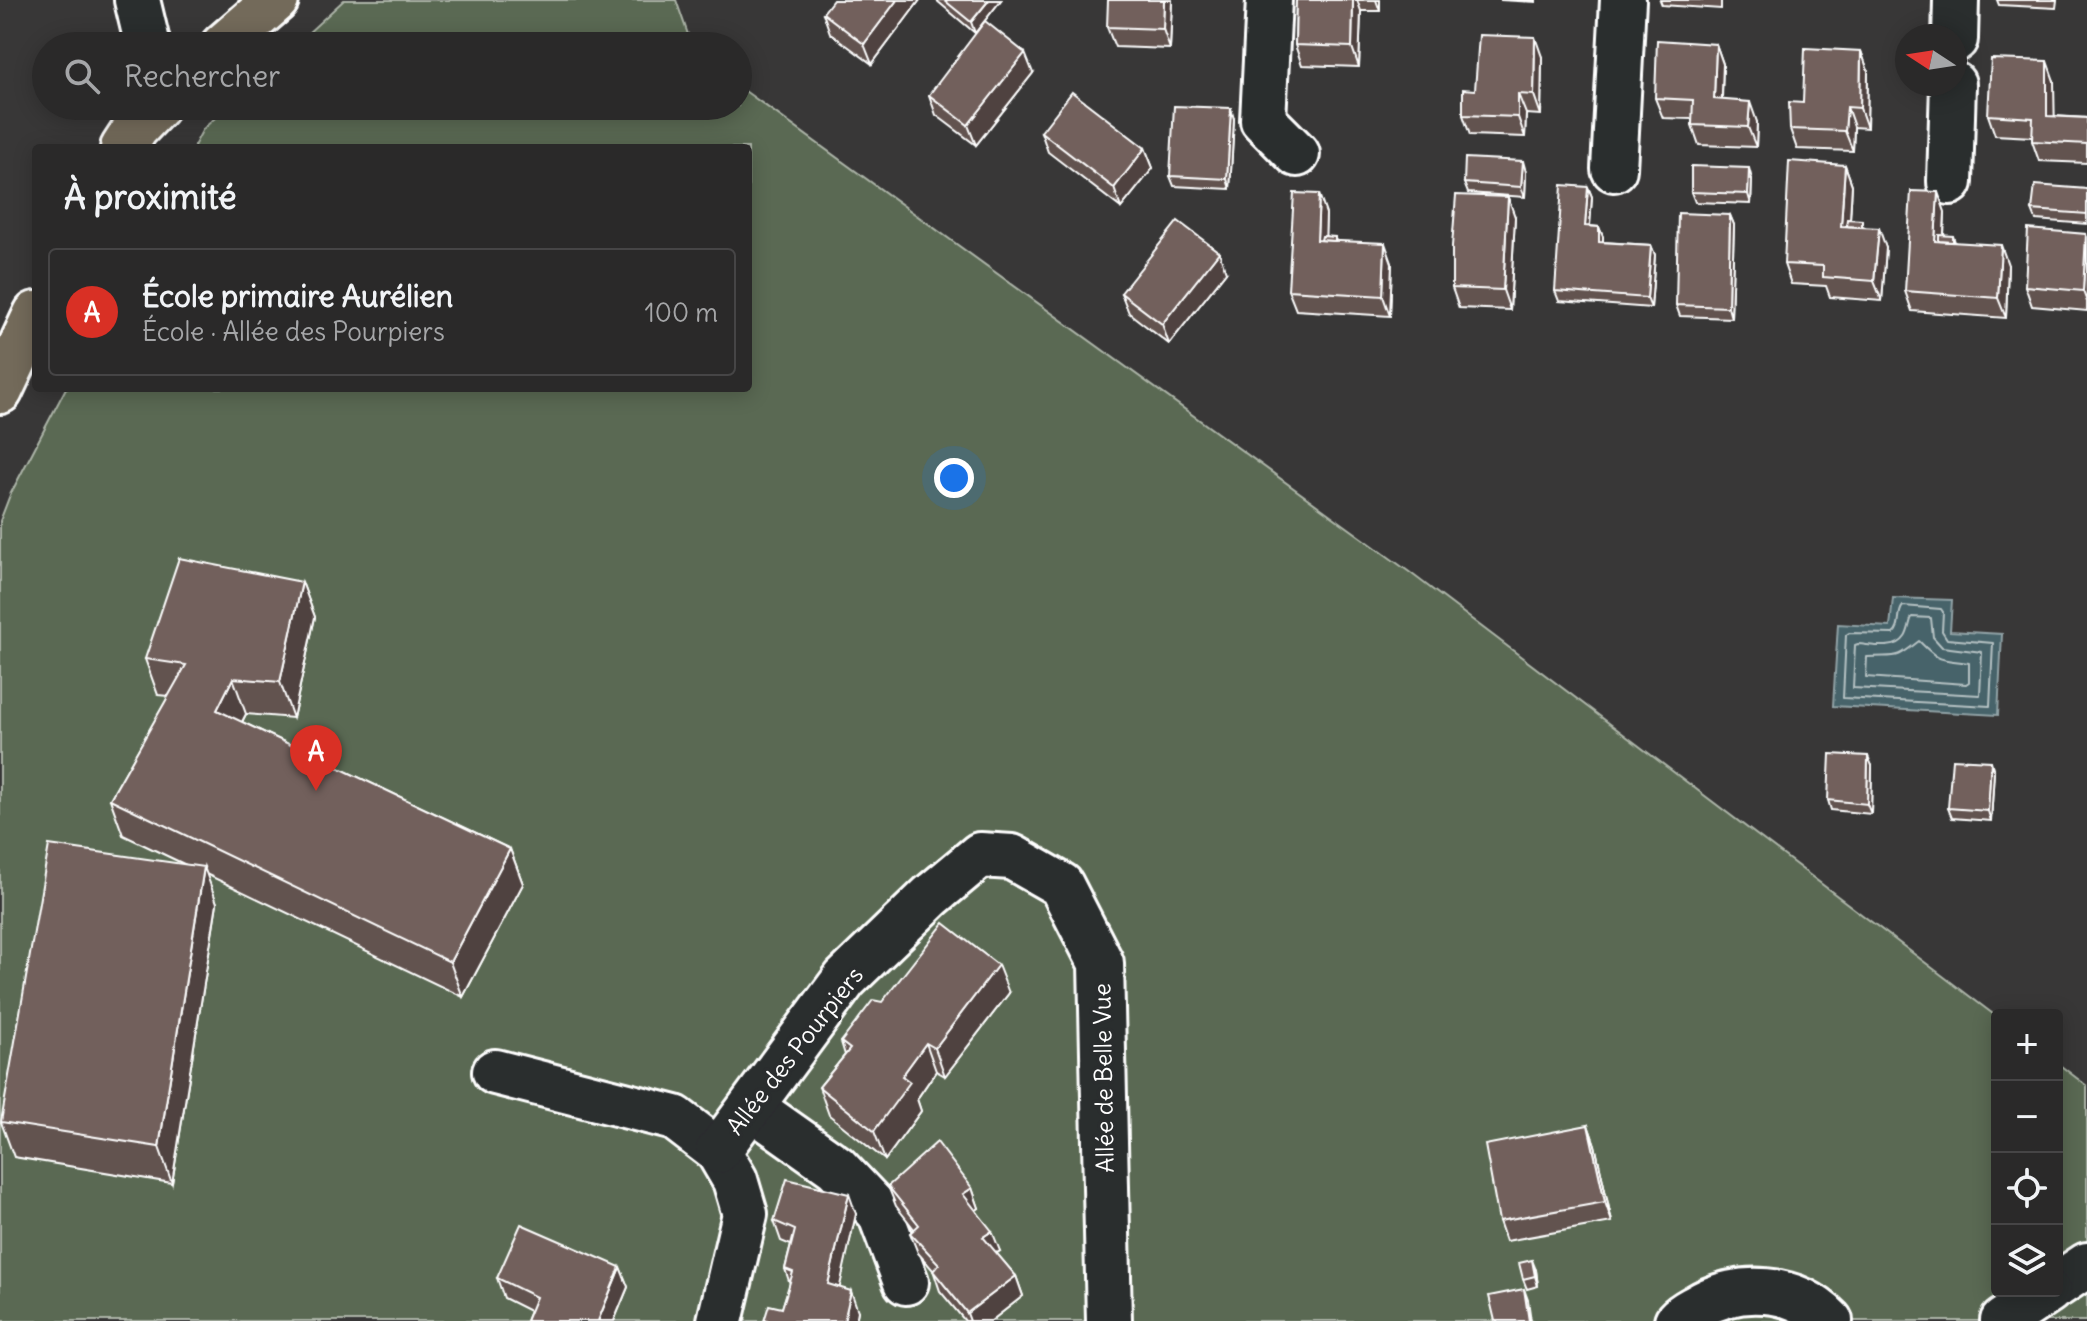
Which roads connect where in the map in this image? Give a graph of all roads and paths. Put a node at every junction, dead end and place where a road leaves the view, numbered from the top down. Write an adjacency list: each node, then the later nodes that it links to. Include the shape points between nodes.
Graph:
1 (137, 0): 7 (street)
2 (276, 0): 8 (main road)
3 (1269, 0): 12 (street, via 1263,120)
4 (1623, 0): 13 (street)
5 (1956, 0): 6 (street)
6 (1955, 24)
7 (145, 32)
8 (239, 32)
9 (1953, 96): 14 (street)
10 (144, 120): 11 (main road)
11 (126, 144)
12 (1297, 154)
13 (1614, 169)
14 (1950, 182)
15 (32, 323): 16 (main road)
16 (0, 391)
17 (980, 855): 19 (street, Allée des Pourpiers, via 845,979); 26 (street, Allée de Belle Vue, via 1012,857 1061,885 1101,963)
18 (495, 1072): 20 (street, Allée des Pourpiers, via 675,1118)
19 (751, 1107): 20 (street, Allée des Pourpiers); 23 (street, via 836,1167 880,1213)
20 (718, 1151): 25 (street, Allée des Pourpiers, via 735,1180 745,1214)
21 (2087, 1265): 22 (street)
22 (2063, 1281)
23 (906, 1282)
24 (2039, 1297): 29 (street)
25 (720, 1321)
26 (1109, 1321)
27 (1677, 1321): 28 (street, via 1713,1297 1750,1289 1786,1294)
28 (1830, 1321)
29 (2003, 1321)

